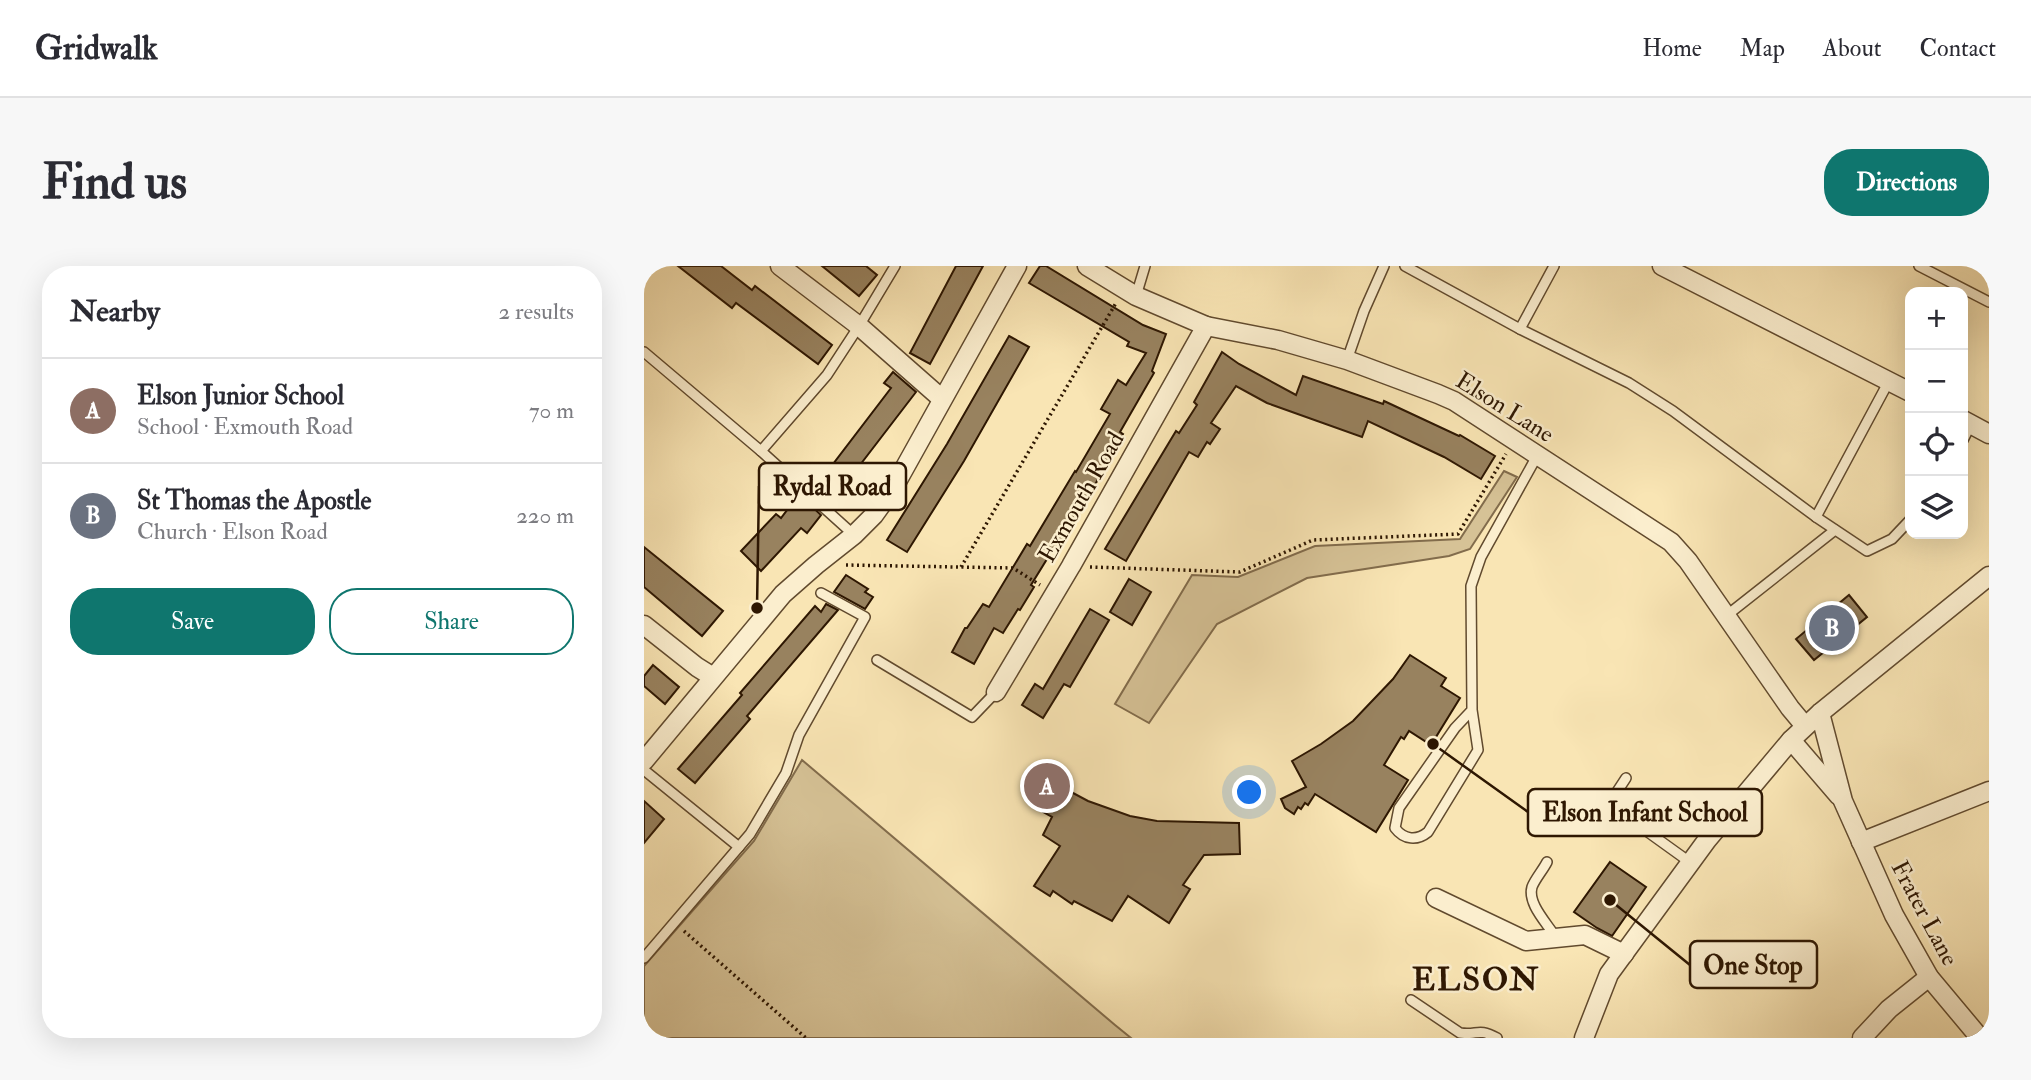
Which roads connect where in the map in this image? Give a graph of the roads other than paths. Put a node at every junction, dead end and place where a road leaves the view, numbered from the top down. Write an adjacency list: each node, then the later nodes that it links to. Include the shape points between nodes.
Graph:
1 (780, 266): 13 (street)
2 (895, 266): 13 (lane)
3 (1017, 266): 20 (street)
4 (1087, 266): 11 (street, Elson Lane)
5 (1145, 266): 11 (lane)
6 (1384, 266): 17 (lane)
7 (1405, 266): 15 (lane)
8 (1554, 266): 15 (lane)
9 (1662, 266): 18 (street)
10 (1919, 266): 12 (lane)
11 (1130, 292): 14 (street, Elson Lane)
12 (1989, 302)
13 (859, 326): 20 (street); 21 (lane, via 827,375)
14 (1206, 326): 17 (street, Elson Lane); 33 (street, Exmouth Road)
15 (1520, 329): 23 (lane, via 1629,383)
16 (644, 352): 21 (lane)
17 (1348, 360): 22 (street, Elson Lane, via 1454,401)
18 (1889, 381): 19 (street); 23 (lane)
19 (1905, 389)
20 (942, 399): 26 (street, via 894,487)
21 (761, 451): 26 (lane)
22 (1536, 456): 29 (street, Elson Lane, via 1671,542); 34 (lane, via 1480,557 1471,586)
23 (1816, 517): 25 (lane)
24 (1905, 525): 25 (lane, via 1892,539 1867,551)
25 (1835, 530): 29 (lane)
26 (854, 535): 32 (street, via 783,594)
27 (1989, 576): 35 (street)
28 (821, 593): 46 (lane, via 865,617 800,735 786,773)
29 (1726, 616): 36 (street, Elson Lane)
30 (644, 625): 32 (street)
31 (877, 660): 33 (lane, via 972,717)
32 (713, 677): 38 (street)
33 (996, 692)
34 (1472, 710): 34 (lane, via 1478,750 1473,759 1428,832 1410,839 1400,834 1395,828 1399,808)
35 (1819, 713): 36 (street); 42 (street, Frater Lane)
36 (1805, 726): 37 (street)
37 (1791, 740): 42 (street, Frater Lane); 48 (street)
38 (644, 761)
39 (644, 770): 46 (lane)
40 (1626, 778): 43 (lane)
41 (1989, 790): 45 (street)
42 (1843, 801): 45 (street, Frater Lane)
43 (1609, 804): 44 (lane); 48 (lane)
44 (1593, 829)
45 (1861, 842): 53 (street, Frater Lane)
46 (739, 847): 52 (lane)
47 (1547, 862): 50 (lane, via 1532,887 1531,898)
48 (1691, 863): 51 (street)
49 (1436, 898): 50 (street, via 1526,941)
50 (1556, 938): 51 (street, via 1585,935)
51 (1624, 954): 56 (street, via 1609,974)
52 (644, 958)
53 (1929, 977): 57 (street); 58 (street, Frater Lane)
54 (1411, 1000): 55 (lane, via 1460,1033 1485,1031)
55 (1497, 1038)
56 (1584, 1038)
57 (1862, 1038)
58 (1980, 1038)

